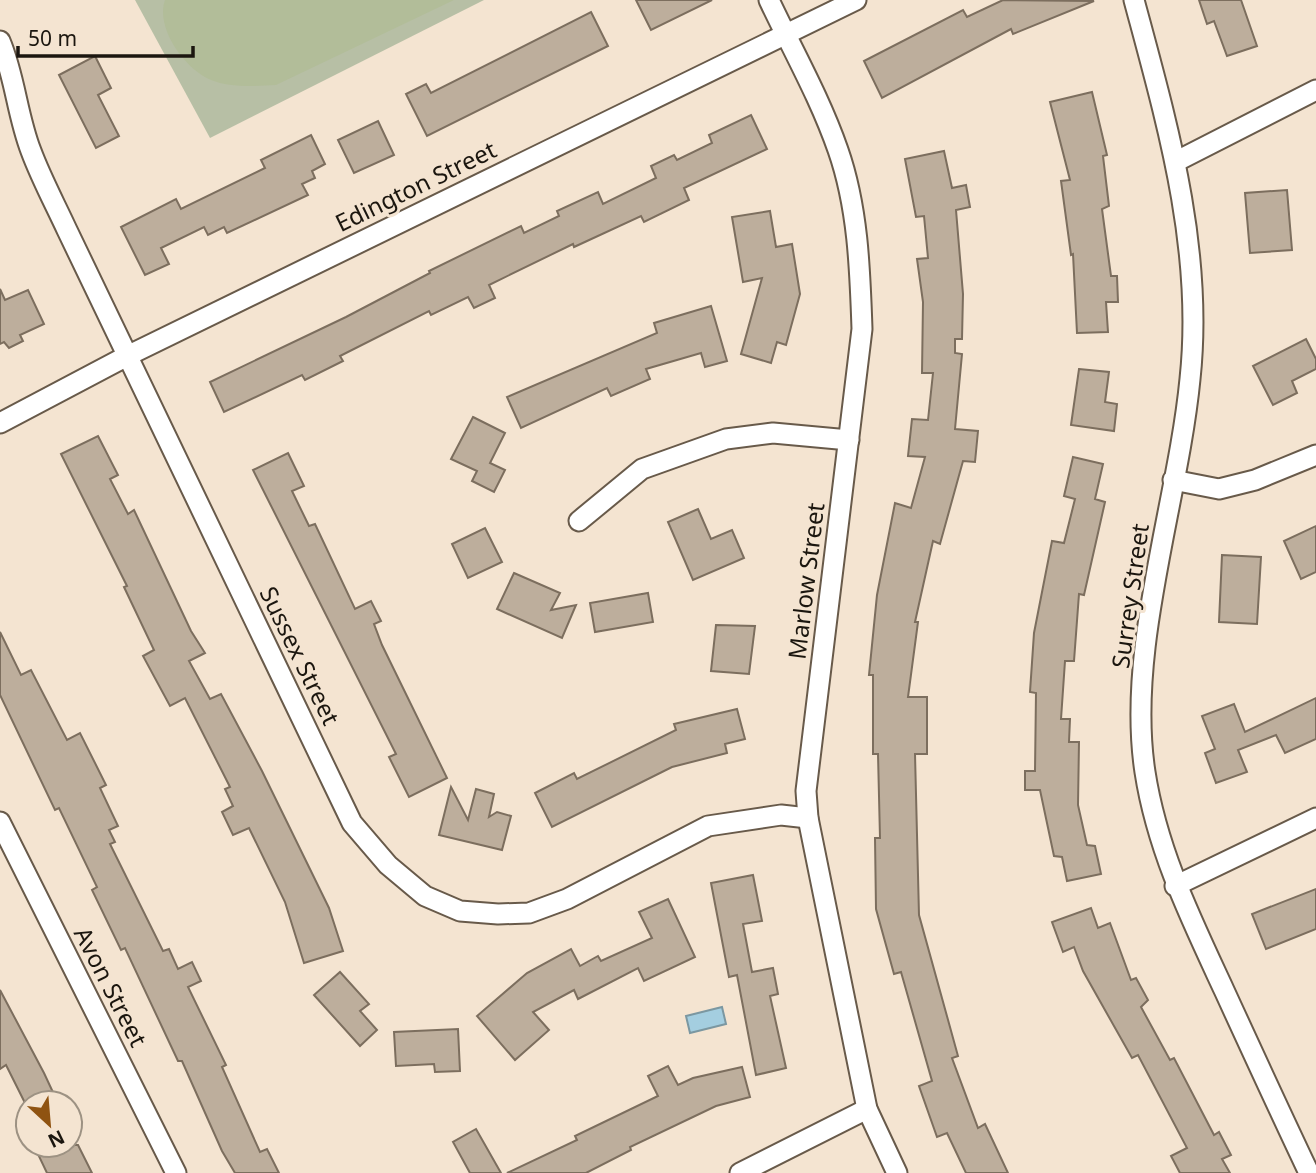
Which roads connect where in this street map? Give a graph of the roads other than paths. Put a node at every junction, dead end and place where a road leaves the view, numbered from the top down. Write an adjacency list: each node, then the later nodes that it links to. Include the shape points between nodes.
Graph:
1 (769, 0): 4 (street, Marlow Street)
2 (856, 0): 4 (street, Edington Street)
3 (1134, 0): 7 (street, Surrey Street)
4 (785, 33): 8 (street, Edington Street); 10 (street, Marlow Street, via 839,151 851,201 862,329)
5 (0, 41): 8 (street, Sussex Street, via 31,152)
6 (1316, 90): 7 (street)
7 (1177, 161): 12 (street, Surrey Street, via 1188,252 1192,348)
8 (127, 356): 9 (street, Edington Street); 14 (street, Sussex Street, via 352,823 388,865 425,896 460,911 529,913 567,899 708,826 781,815)
9 (0, 422)
10 (849, 439): 13 (street, via 773,433 726,439 642,469); 14 (street, Marlow Street, via 806,790)
11 (1316, 455): 12 (street, via 1219,489)
12 (1173, 480): 17 (street, Surrey Street, via 1140,716 1147,783)
13 (579, 521)
14 (808, 818): 18 (street, Marlow Street)
15 (1316, 818): 17 (street)
16 (0, 822): 19 (street, Avon Street)
17 (1175, 886): 22 (street, Surrey Street)
18 (867, 1109): 20 (street); 21 (street, Marlow Street)
19 (176, 1173)
20 (740, 1173)
21 (897, 1173)
22 (1309, 1173)

